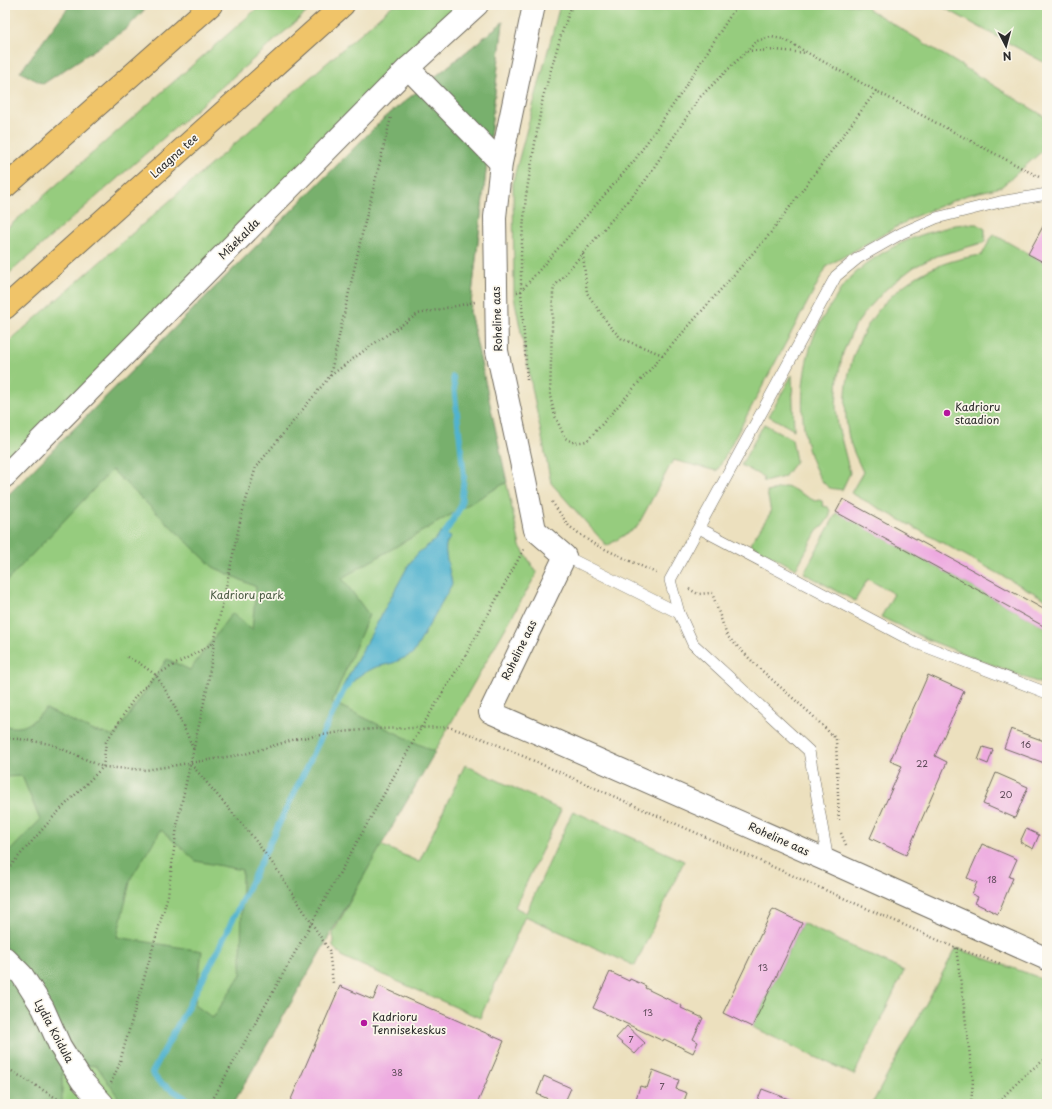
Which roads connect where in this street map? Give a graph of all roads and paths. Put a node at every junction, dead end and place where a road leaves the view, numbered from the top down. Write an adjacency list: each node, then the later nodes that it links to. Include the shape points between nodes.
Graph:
1 (211, 5): 13 (main road)
2 (343, 5): 17 (main road, Laagna tee)
3 (477, 5): 8 (street, Mäekalda)
4 (534, 5): 11 (street, Roheline aas)
5 (737, 5): 16 (path, via 680,95 634,161 520,291)
6 (747, 51): 7 (path); 7 (path, via 757,41 771,37 783,39); 15 (path, via 699,98 645,181)
7 (808, 53): 9 (path)
8 (408, 68): 11 (street); 20 (street, Mäekalda)
9 (876, 91): 12 (path); 18 (path, via 769,234)
10 (393, 112): 19 (path, via 362,230)
11 (501, 163): 16 (street, Roheline aas, via 495,217)
12 (1047, 181)
13 (5, 187)
14 (1047, 194): 21 (lane, via 1000,202 936,218 902,233 858,258 836,276)
15 (583, 253): 18 (path, via 587,292 611,328 622,339); 18 (path, via 554,287 552,293 550,396 555,416 565,438 575,443 587,441)
16 (496, 296): 19 (path, via 418,314); 22 (street, Roheline aas, via 497,351)
17 (5, 308)
18 (663, 355)
19 (330, 376): 25 (path, via 256,467 241,517)
20 (5, 476)
21 (699, 528): 24 (lane, via 670,580); 28 (lane, via 914,642)
22 (535, 530): 23 (street); 29 (path, via 463,660)
23 (565, 556): 24 (lane); 34 (street, Roheline aas, via 490,712)
24 (679, 614): 34 (lane, via 693,644 809,750)
25 (214, 643): 27 (path); 31 (path)
26 (127, 657): 27 (path)
27 (156, 675): 31 (path, via 172,701); 33 (path, via 135,697 106,742)
28 (1047, 693)
29 (421, 728): 32 (path, via 374,729 296,739 245,754); 36 (path); 37 (path, via 448,727 489,741)
30 (5, 738): 33 (path, via 51,744)
31 (194, 751): 32 (path)
32 (191, 764): 33 (path, via 146,770); 36 (path, via 252,836); 45 (path, via 178,819 168,895 119,1065)
33 (103, 767): 35 (path, via 56,814)
34 (828, 861): 39 (street, Roheline aas)
35 (5, 872)
36 (311, 923): 41 (path, via 329,950); 46 (path)
37 (956, 948): 40 (path); 47 (path, via 973,1081)
38 (5, 958): 45 (street, Lydia Koidula, via 22,974 43,1008 60,1046 82,1081)
39 (1047, 959)
40 (1006, 966)
41 (333, 983)
42 (1047, 1058): 48 (path, via 1027,1073)
43 (5, 1067): 44 (path)
44 (66, 1104)
45 (102, 1104)
46 (210, 1104)
47 (971, 1104)
48 (996, 1104)

